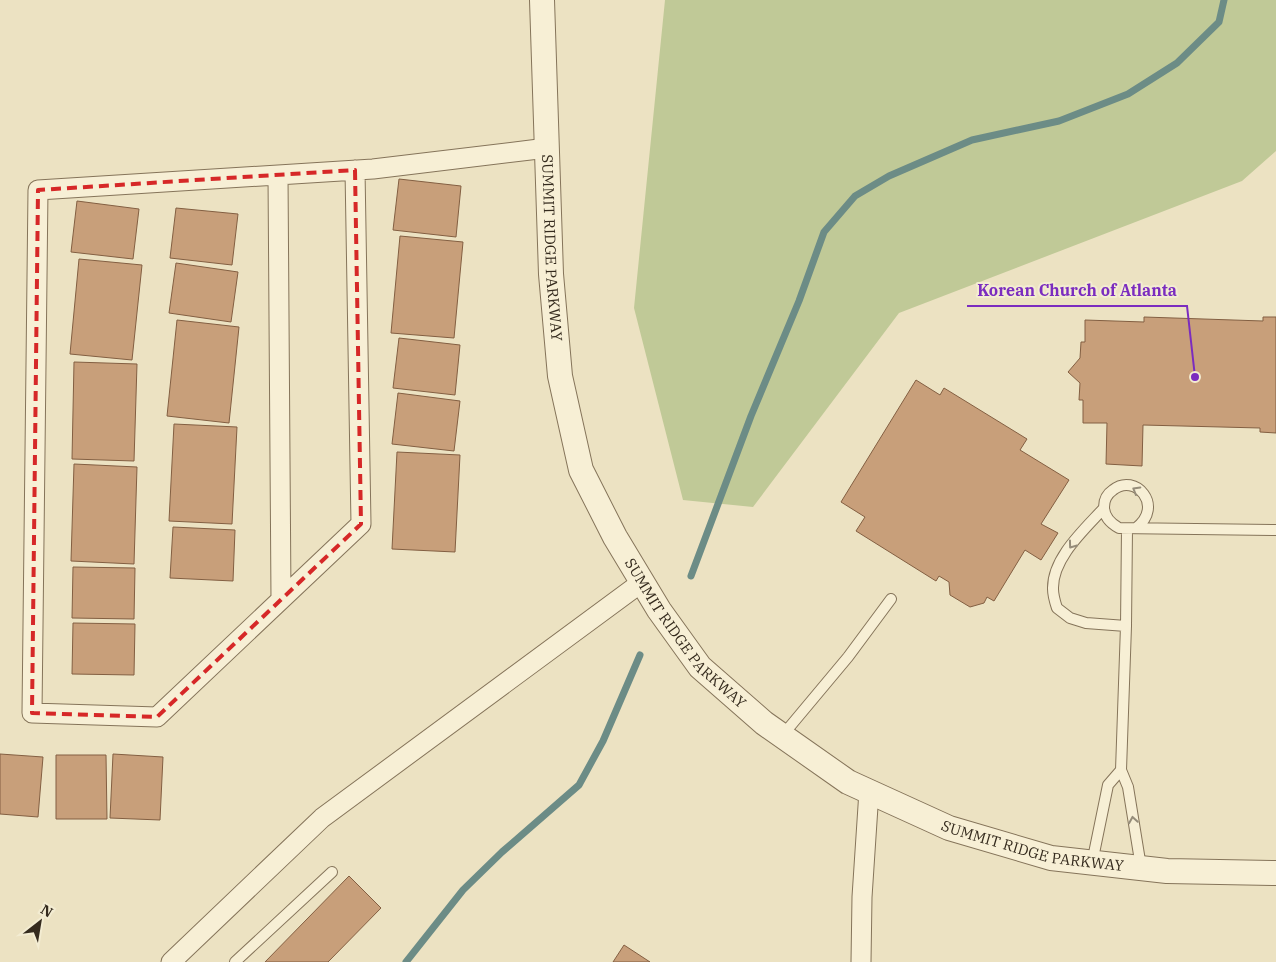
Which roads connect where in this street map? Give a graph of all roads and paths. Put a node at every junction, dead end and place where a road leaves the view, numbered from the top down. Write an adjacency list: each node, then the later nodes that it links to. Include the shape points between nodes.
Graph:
1 (542, 0): 2 (street, SUMMIT RIDGE PARKWAY)
2 (547, 148): 3 (street); 8 (street, SUMMIT RIDGE PARKWAY, via 551,274 560,376 581,470)
3 (355, 170): 4 (street); 9 (street, via 361,524)
4 (278, 175): 9 (street); 9 (street, via 38,190 32,713 157,716)
5 (1104, 508): 6 (lane, via 1111,524 1118,528); 6 (lane, one-way to 5, via 1143,522 1147,515 1148,506 1141,491 1134,486 1116,487 1105,500); 11 (lane, one-way to 11, via 1070,545 1057,570 1053,588 1057,608 1070,618)
6 (1131, 528): 7 (lane); 11 (lane)
7 (1276, 530)
8 (642, 582): 12 (street, SUMMIT RIDGE PARKWAY, via 700,667); 19 (street, via 322,818)
9 (281, 599)
10 (891, 599): 12 (lane)
11 (1126, 626): 13 (lane)
12 (782, 736): 14 (street, SUMMIT RIDGE PARKWAY, via 848,782)
13 (1121, 770): 15 (lane, via 1108,784); 16 (lane, one-way to 13, via 1128,787)
14 (869, 791): 15 (street, SUMMIT RIDGE PARKWAY, via 949,828 1051,858); 21 (street)
15 (1092, 863): 16 (street, SUMMIT RIDGE PARKWAY)
16 (1141, 868): 18 (street, SUMMIT RIDGE PARKWAY, via 1167,872)
17 (332, 872): 20 (lane)
18 (1276, 873)
19 (171, 962)
20 (235, 962)
21 (861, 962)

